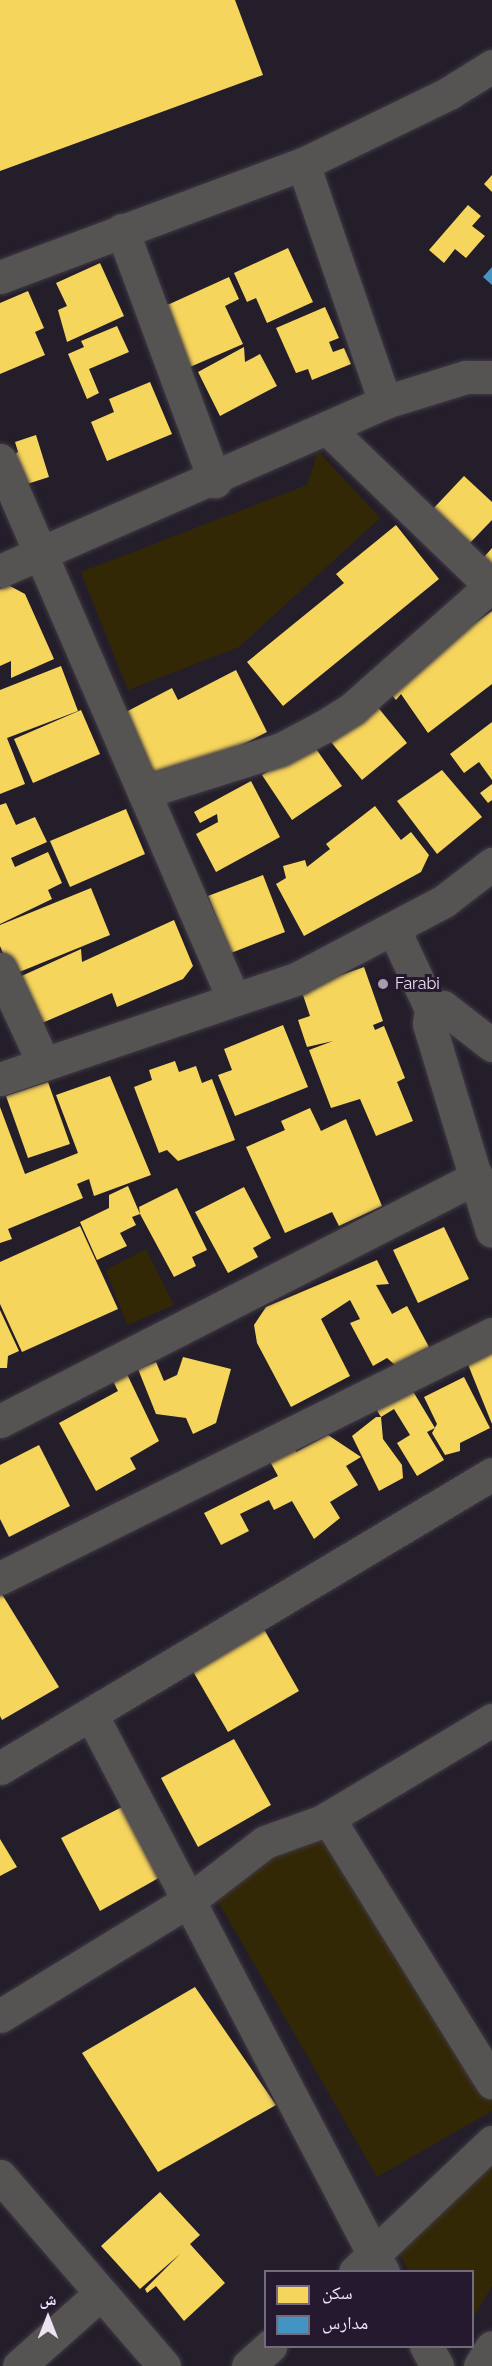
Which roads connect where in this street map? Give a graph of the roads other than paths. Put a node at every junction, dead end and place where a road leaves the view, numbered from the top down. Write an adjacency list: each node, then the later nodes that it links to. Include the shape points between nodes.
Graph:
1 (492, 66): 2 (street, via 448,93)
2 (303, 164): 3 (street); 6 (street)
3 (122, 230): 4 (street); 9 (street)
4 (0, 277)
5 (492, 377): 6 (street, via 466,377)
6 (385, 402): 7 (street)
7 (330, 431): 9 (street); 12 (street)
8 (0, 460): 10 (street)
9 (215, 481): 10 (street)
10 (44, 554): 11 (street); 13 (street)
11 (0, 571)
12 (492, 586): 13 (street, via 353,708 323,727 281,749)
13 (144, 792): 17 (street)
14 (492, 864): 15 (street, via 444,901)
15 (394, 930): 17 (street, via 298,978); 18 (street)
16 (0, 969): 20 (street)
17 (233, 998): 20 (street)
18 (430, 1009): 19 (street, via 443,1007); 22 (street, via 429,1024)
19 (492, 1045)
20 (42, 1062): 21 (street)
21 (0, 1079)
22 (477, 1178): 23 (street); 25 (street)
23 (492, 1231)
24 (492, 1334): 27 (street)
25 (0, 1421)
26 (492, 1474): 28 (street)
27 (0, 1578)
28 (91, 1714): 30 (street); 32 (street)
29 (492, 1720): 31 (street)
30 (2, 1763)
31 (328, 1818): 32 (street, via 265,1842); 34 (street)
32 (191, 1899): 33 (street); 37 (street)
33 (0, 2016)
34 (492, 2082)
35 (492, 2142): 37 (street)
36 (0, 2176): 38 (street)
37 (370, 2266)
38 (99, 2295): 42 (street); 43 (street)
39 (492, 2347): 46 (street)
40 (268, 2348): 44 (street)
41 (427, 2348): 45 (street)
42 (19, 2366)
43 (164, 2366)
44 (248, 2366)
45 (437, 2366)
46 (480, 2366)

